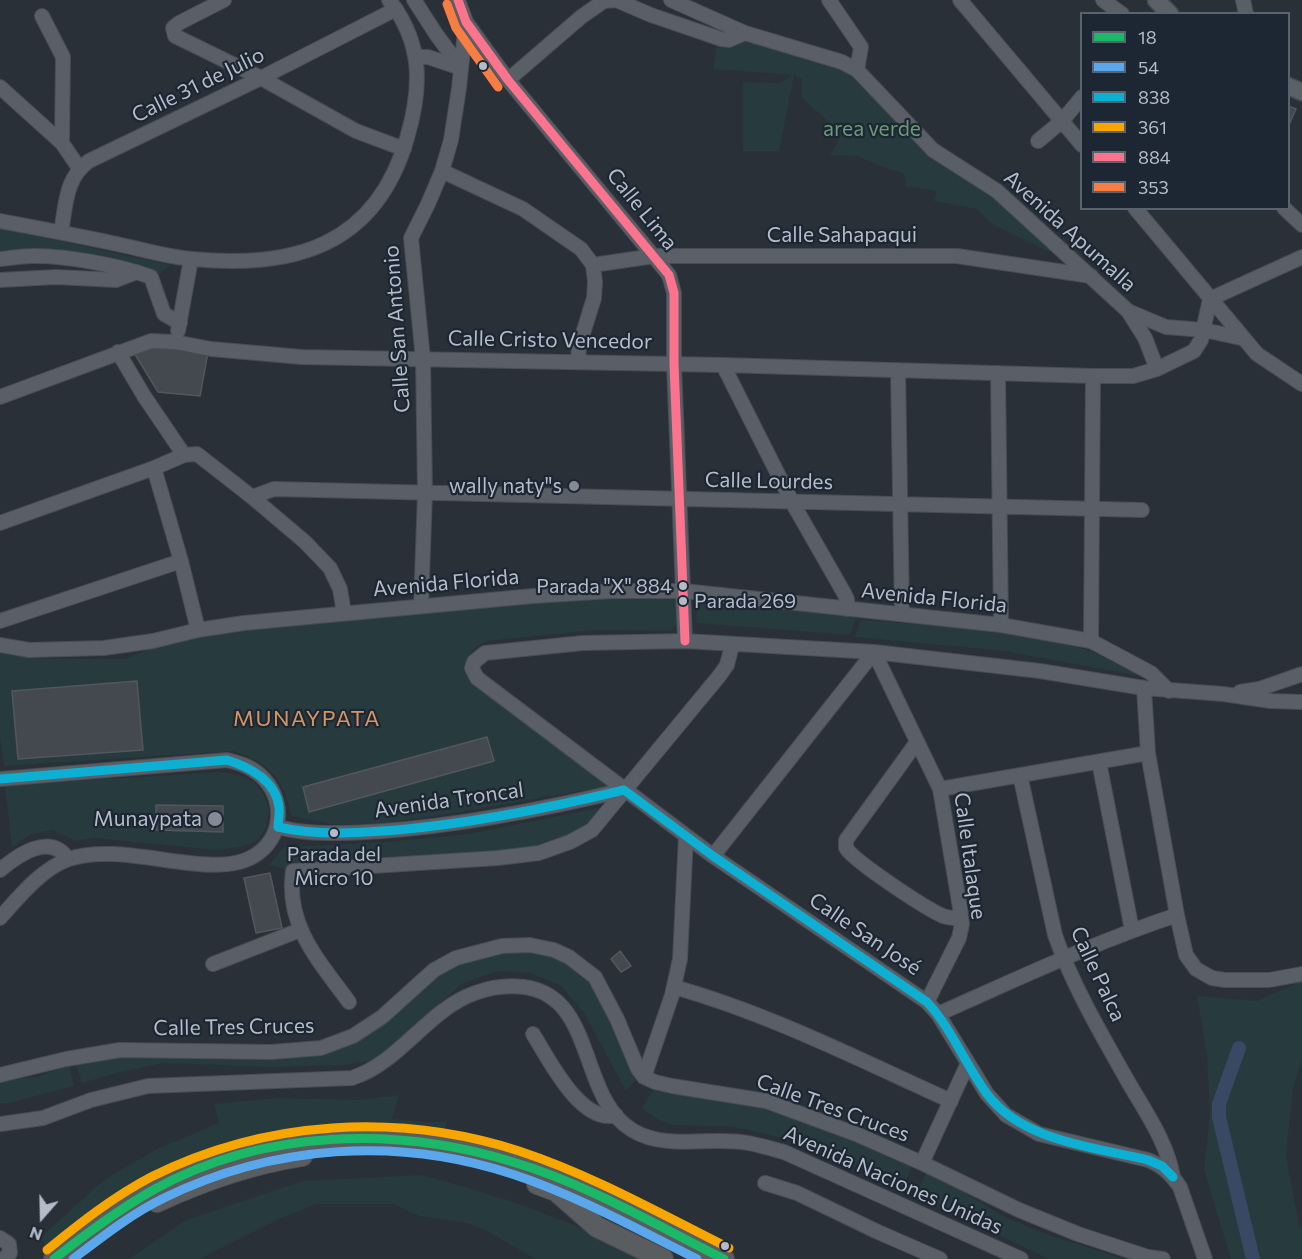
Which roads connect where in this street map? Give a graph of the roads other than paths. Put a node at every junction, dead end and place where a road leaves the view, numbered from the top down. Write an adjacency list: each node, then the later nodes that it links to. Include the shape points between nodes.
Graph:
1 (224, 0): 18 (street, via 179,23 173,32)
2 (414, 0): 16 (street)
3 (458, 0): 13 (street)
4 (671, 0): 14 (street, Avenida Apumalla)
5 (829, 0): 17 (street, via 861,47)
6 (960, 0): 22 (street)
7 (1103, 0): 10 (street)
8 (1156, 0): 11 (main road)
9 (393, 5): 15 (street, via 407,26); 18 (street, Calle 31 de Julio)
10 (1119, 12)
11 (1168, 12)
12 (42, 16): 24 (street, via 63,57)
13 (466, 22): 16 (street, Calle San Antonio); 19 (street, Calle Lima)
14 (745, 33): 17 (street, Avenida Apumalla); 19 (street, via 721,39 616,0 604,1)
15 (415, 57): 16 (street, via 428,57); 26 (street, via 416,101)
16 (461, 68): 28 (street, Calle San Antonio, via 451,140)
17 (857, 70): 40 (street, Avenida Apumalla, via 933,150 997,191)
18 (261, 78): 26 (street, via 356,131); 27 (street, Calle 31 de Julio)
19 (508, 80): 34 (street, Calle Lima)
20 (0, 87): 24 (street)
21 (1080, 99): 22 (street)
22 (1062, 121): 23 (street); 25 (street)
23 (1038, 141)
24 (62, 143): 27 (street)
25 (1080, 143)
26 (404, 149): 37 (street, via 372,205 351,228 332,241 278,259)
27 (79, 168): 33 (street, via 69,187)
28 (442, 171): 38 (street, via 523,209 581,249); 49 (street, Calle San Antonio, via 411,238)
29 (1137, 210): 42 (street)
30 (1286, 210): 32 (street)
31 (0, 221): 33 (street)
32 (1302, 225)
33 (61, 232): 37 (street)
34 (654, 256): 38 (street, Calle Sahapaqui); 40 (street, Calle Sahapaqui, via 957,256); 51 (street, Calle Lima, via 669,275 674,293)
35 (1302, 257): 42 (street)
36 (0, 259): 39 (street, via 72,259)
37 (192, 259): 44 (street)
38 (593, 265): 50 (street, via 594,298)
39 (137, 272): 41 (street, via 116,280); 44 (street, via 151,278 164,314)
40 (1091, 276): 43 (street, Avenida Apumalla)
41 (0, 280)
42 (1210, 299): 45 (street, Calle Cristo Vencedor); 46 (street)
43 (1128, 311): 45 (street, Avenida Apumalla, via 1166,327); 53 (street, via 1146,338)
44 (180, 323): 47 (street)
45 (1204, 330): 46 (street, Avenida Apumalla); 53 (street, Calle Cristo Vencedor, via 1194,351)
46 (1241, 338): 57 (street, via 1257,354)
47 (175, 342): 48 (street, Calle Cristo Vencedor, via 151,341); 49 (street, Calle Cristo Vencedor, via 248,354)
48 (118, 352): 58 (street, Calle Cristo Vencedor); 59 (street)
49 (423, 359): 50 (street, Calle Cristo Vencedor); 61 (street, Calle San Antonio)
50 (578, 362): 51 (street, Calle Cristo Vencedor)
51 (674, 364): 52 (street, Calle Cristo Vencedor); 63 (street, Calle Lima)
52 (723, 365): 54 (street, Calle Cristo Vencedor); 64 (street)
53 (1157, 369): 56 (street, Calle Cristo Vencedor, via 1133,376)
54 (898, 370): 55 (street, Calle Cristo Vencedor); 65 (street)
55 (998, 373): 56 (street, Calle Cristo Vencedor); 66 (street)
56 (1093, 376): 67 (street)
57 (1302, 384)
58 (0, 398)
59 (184, 455): 60 (street); 62 (street, via 197,454)
60 (154, 468): 69 (street); 70 (street)
61 (425, 493): 62 (street, Calle Lourdes, via 274,489); 63 (street, Calle Lourdes); 72 (street, Calle San Antonio)
62 (252, 497): 74 (street, via 330,568 340,589)
63 (680, 500): 64 (street, Calle Lourdes); 71 (street, Calle Lima)
64 (792, 502): 65 (street, Calle Lourdes); 73 (street, via 844,593)
65 (900, 504): 66 (street, Calle Lourdes); 75 (street)
66 (1000, 507): 67 (street, Calle Lourdes); 77 (street)
67 (1093, 509): 68 (street, Calle Lourdes); 80 (street)
68 (1142, 510)
69 (0, 523)
70 (181, 561): 76 (street); 78 (street)
71 (684, 591): 72 (street, Avenida Florida, via 590,592); 73 (street, Avenida Florida); 79 (street, Calle Lima)
72 (421, 606): 74 (street, Avenida Florida)
73 (847, 609): 75 (street, Avenida Florida)
74 (344, 614): 78 (street, Avenida Florida)
75 (902, 614): 77 (street, Avenida Florida)
76 (0, 621)
77 (1001, 625): 80 (street, Avenida Florida)
78 (198, 630): 81 (street, Avenida Florida, via 104,648 30,650)
79 (685, 641): 82 (street); 95 (street, Calle San José, via 583,643 485,653 474,662 472,668 477,678)
80 (1091, 641): 86 (street, Avenida Florida, via 1151,673)
81 (0, 645)
82 (732, 645): 83 (street); 95 (street, via 720,675)
83 (873, 652): 85 (street, via 1040,671); 89 (street, Calle Italaque); 98 (street)
84 (1302, 674): 87 (street, via 1259,689)
85 (1144, 688): 86 (street); 90 (street)
86 (1169, 691): 87 (street)
87 (1223, 694): 88 (street)
88 (1302, 702)
89 (917, 742): 94 (street, Calle Italaque); 103 (street, via 846,840 846,848 855,860 928,907 948,918)
90 (1148, 753): 91 (street); 101 (street)
91 (1099, 762): 92 (street); 105 (street)
92 (1020, 775): 94 (street); 106 (street, Calle Palca, via 1054,934)
93 (0, 779): 96 (street, via 227,760 260,775 273,791 279,807)
94 (940, 789): 103 (street, Calle Italaque)
95 (624, 790): 96 (street, Avenida Troncal, via 434,827 321,833); 97 (street, Calle San José); 104 (street, via 592,830 539,853 293,871 291,891)
96 (278, 827): 99 (street, via 267,846 242,863 102,854)
97 (686, 836): 98 (street, Calle San José); 109 (street, via 680,959)
98 (714, 856): 111 (street, Calle San José)
99 (68, 860): 100 (street, via 58,849 36,847); 102 (street, via 34,882)
100 (0, 870)
101 (1177, 915): 105 (street); 108 (street, via 1186,955 1196,969 1212,978 1269,980)
102 (0, 918)
103 (961, 919): 111 (street, Calle Italaque, via 959,938)
104 (300, 930): 107 (street); 110 (street)
105 (1132, 930): 106 (street)
106 (1063, 958): 112 (street); 121 (street, Calle Palca, via 1110,1051 1164,1143)
107 (213, 964)
108 (1302, 974)
109 (674, 987): 116 (street); 117 (street, via 738,1007)
110 (350, 1002)
111 (927, 1002): 112 (street, Calle San José)
112 (938, 1014): 114 (street, Calle San José)
113 (533, 1034): 118 (street, via 575,1098 590,1111)
114 (968, 1063): 117 (street); 121 (street, Calle San José, via 987,1094 1020,1125 1040,1134 1148,1160)
115 (0, 1075): 116 (street, Calle Tres Cruces, via 120,1050 259,1052 321,1048 353,1036 434,970 456,958 502,946 530,945 569,957 595,977)
116 (644, 1077): 120 (street, Calle Tres Cruces, via 672,1086 766,1101)
117 (951, 1101): 120 (street)
118 (616, 1115): 119 (street, Avenida Naciones Unidas, via 604,1097 568,1013 549,994 514,986 475,993 450,1005 389,1059 352,1078 148,1086 91,1100 42,1118); 130 (street, Avenida Naciones Unidas, via 630,1129 657,1140 747,1142 784,1152)
119 (0, 1124)
120 (922, 1163): 131 (street, Calle Tres Cruces, via 1019,1210 1108,1244)
121 (1173, 1177): 132 (street, Calle San José)
122 (765, 1183): 129 (street, via 797,1193)
123 (0, 1238): 124 (street, via 5,1239 10,1249)
124 (4, 1259)
125 (54, 1259): 128 (highway, via 116,1210 189,1172 273,1147 365,1138 412,1140 513,1162 605,1200)
126 (72, 1259): 127 (highway, via 123,1221 195,1184 279,1159 363,1151 409,1153 510,1174 556,1191 597,1227)
127 (663, 1259)
128 (724, 1259)
129 (940, 1259)
130 (1021, 1259)
131 (1163, 1259)
132 (1205, 1259)

